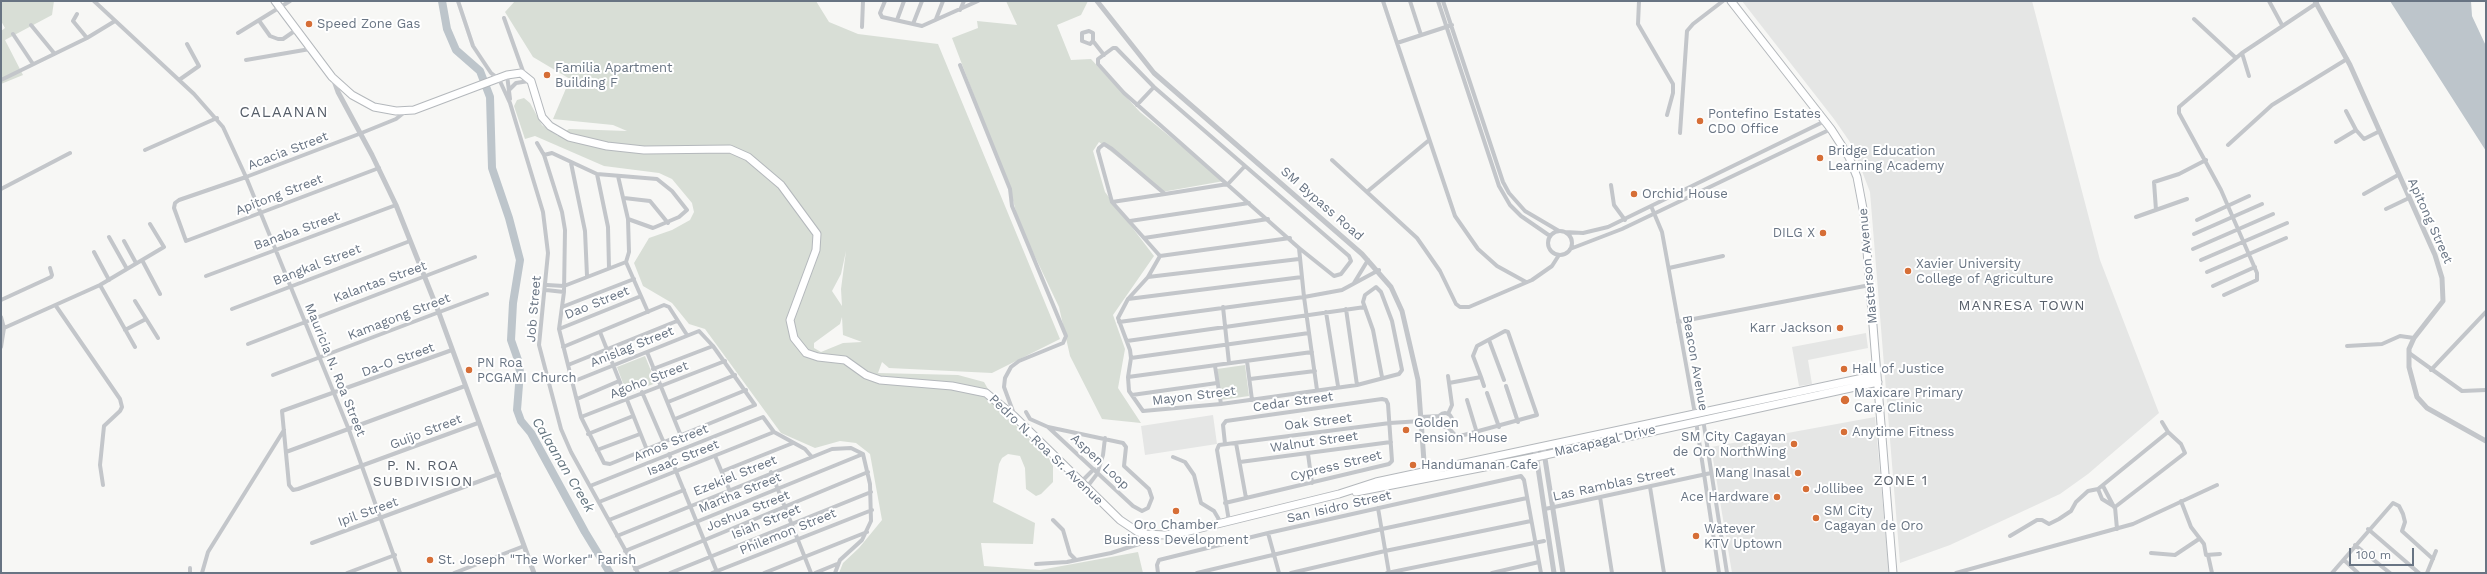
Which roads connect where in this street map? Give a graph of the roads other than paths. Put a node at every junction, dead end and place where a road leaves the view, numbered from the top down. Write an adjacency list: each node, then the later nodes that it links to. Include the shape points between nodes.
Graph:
1 (94, 1): 29 (street, Mauricia N. Roa Street)
2 (275, 1): 22 (main road)
3 (290, 1): 22 (street)
4 (458, 1): 60 (street, via 473,46)
5 (863, 1): 36 (street)
6 (885, 1): 28 (street, via 880,16)
7 (904, 1): 28 (street)
8 (922, 1): 31 (street)
9 (943, 1): 26 (street)
10 (964, 1): 23 (street)
11 (978, 1): 23 (street)
12 (1097, 1): 150 (street, SM Bypass Road, via 1154,73)
13 (1383, 1): 43 (street)
14 (1410, 1): 40 (street)
15 (1438, 1): 35 (street)
16 (1444, 1): 33 (street)
17 (1640, 1): 68 (street, via 1638,24 1673,84)
18 (1723, 1): 74 (street, via 1687,31)
19 (1731, 1): 70 (main road, Masterson Avenue)
20 (2269, 1): 34 (street)
21 (2316, 2): 34 (street); 50 (street, Apitong Street)
22 (280, 8): 30 (street); 37 (main road)
23 (960, 10): 26 (street)
24 (77, 14): 41 (street, via 73,21)
25 (504, 18): 54 (street)
26 (936, 19): 31 (street, via 922,26)
27 (2194, 19): 49 (street)
28 (897, 20): 31 (street)
29 (115, 21): 41 (street); 59 (street, Mauricia N. Roa Street)
30 (260, 22): 37 (street, via 270,36 278,39 283,39); 38 (street)
31 (913, 24)
32 (31, 25): 46 (street)
33 (1452, 25): 35 (street); 126 (street, via 1503,182 1512,198 1525,211)
34 (2282, 25): 47 (street)
35 (1446, 26): 40 (street); 129 (street, via 1499,186 1510,205 1521,216)
36 (862, 27)
37 (296, 30): 45 (main road)
38 (238, 33)
39 (13, 34): 52 (street)
40 (1421, 35): 43 (street)
41 (87, 38): 46 (street)
42 (1093, 41): 48 (street)
43 (1397, 43): 76 (street)
44 (188, 44): 59 (street, via 199,66)
45 (310, 49): 51 (street); 57 (main road)
46 (54, 53): 52 (street)
47 (2242, 54): 49 (street); 56 (street)
48 (1104, 55): 62 (street, via 1114,48); 65 (street, via 1098,59 1098,64)
49 (2236, 58): 86 (street, via 2179,107 2179,113)
50 (2347, 59): 73 (street, Apitong Street); 80 (street, via 2277,102)
51 (246, 60)
52 (33, 64): 58 (street)
53 (960, 65): 273 (street, via 1010,188 1012,206 1066,336 1062,343 1019,361 1011,367 1005,378 1004,387)
54 (524, 74): 55 (main road); 61 (main road, Pedro N. Roa Sr. Avenue)
55 (507, 75): 60 (main road); 63 (street, Job Street)
56 (2248, 76)
57 (332, 77): 66 (main road, via 366,104 388,110); 75 (street)
58 (1, 80)
59 (179, 80): 69 (street, Mauricia N. Roa Street)
60 (496, 80): 64 (street, Job Street); 66 (main road, via 430,105)
61 (531, 81): 63 (street, via 516,84); 273 (main road, Pedro N. Roa Sr. Avenue, via 542,117 550,126 569,137 607,146 644,150 730,150 748,157 772,175 794,200 818,239 790,320 794,338 806,353 818,358 844,360 866,375 880,380 976,390 990,395)
62 (1154, 87): 65 (street); 88 (street)
63 (509, 90): 64 (street, Job Street)
64 (510, 103): 172 (street, Job Street, via 544,212 548,241)
65 (1138, 105): 94 (street)
66 (406, 111): 75 (street, Acacia Street, via 396,119)
67 (2346, 111): 72 (street)
68 (1667, 115)
69 (217, 118): 82 (street); 93 (street, Mauricia N. Roa Street)
70 (1825, 121): 71 (main road, Masterson Avenue); 77 (street)
71 (1831, 129): 81 (street); 170 (main road, Masterson Avenue, via 1849,157 1863,203)
72 (2356, 130): 73 (street, via 2364,139); 78 (street)
73 (2380, 131): 91 (street, Apitong Street)
74 (1680, 133)
75 (360, 134): 89 (street); 93 (street, Acacia Street)
76 (1428, 141): 97 (street); 168 (street, via 1455,216 1468,238 1498,266)
77 (1785, 141): 81 (street); 109 (street)
78 (2336, 142)
79 (537, 143): 84 (street)
80 (2228, 145)
81 (1788, 148): 112 (street)
82 (145, 150)
83 (70, 153): 96 (street)
84 (544, 155): 87 (street, via 552,153); 174 (street, via 565,230)
85 (1332, 160): 97 (street)
86 (2206, 160): 108 (street); 111 (street, via 2179,174 2154,182)
87 (571, 164): 90 (street); 162 (street, via 585,231)
88 (1245, 166): 94 (street); 138 (street, via 1349,256 1351,261 1341,274 1334,276)
89 (379, 168): 107 (street); 113 (street, Apitong Street)
90 (597, 174): 92 (street); 156 (street, via 608,227)
91 (2398, 175): 99 (street); 102 (street, Apitong Street)
92 (618, 176): 101 (street); 122 (street, via 657,179 672,191 687,210)
93 (246, 178): 113 (street, Mauricia N. Roa Street); 135 (street, Acacia Street, via 175,203 174,208)
94 (1228, 184): 98 (street); 105 (street)
95 (1611, 185): 119 (street, via 1614,205)
96 (1, 189)
97 (1368, 191): 168 (street, via 1417,238 1460,307 1469,307)
98 (1165, 194): 104 (street); 104 (street, via 1125,158 1104,144 1098,151)
99 (2364, 194)
100 (2249, 196): 108 (street)
101 (624, 198): 117 (street); 122 (street, via 650,201)
102 (2409, 198): 110 (street); 211 (street, Apitong Street, via 2435,255 2444,287 2443,301)
103 (2187, 199): 111 (street)
104 (1112, 202): 121 (street)
105 (1249, 203): 118 (street); 121 (street)
106 (2262, 204): 115 (street)
107 (396, 205): 136 (street); 139 (street, Banaba Street)
108 (2228, 205): 115 (street); 120 (street)
109 (1651, 206): 112 (street, Beacon Avenue); 119 (street)
110 (2386, 209)
111 (2156, 210): 116 (street)
112 (1654, 213): 140 (street); 157 (street, Beacon Avenue, via 1662,232)
113 (261, 214): 135 (street, Apitong Street); 139 (street, Mauricia N. Roa Street)
114 (2273, 214): 125 (street)
115 (2233, 216): 125 (street); 128 (street)
116 (2136, 217)
117 (628, 219): 122 (street, via 648,228); 152 (street, via 629,252)
118 (1268, 219): 131 (street); 132 (street)
119 (1625, 220): 127 (street, via 1591,232)
120 (2197, 220)
121 (1130, 221): 131 (street)
122 (668, 223)
123 (2287, 223): 137 (street)
124 (150, 224): 149 (street, via 164,247)
125 (2239, 229): 137 (street); 141 (street)
126 (1559, 231): 127 (street); 129 (street)
127 (1564, 232): 140 (street, via 1571,241)
128 (2194, 234)
129 (1550, 236): 144 (street, via 1550,249)
130 (109, 237): 158 (street)
131 (1144, 238): 145 (street)
132 (1290, 238): 138 (street); 145 (street)
133 (2286, 238): 143 (street)
134 (124, 241): 153 (street)
135 (186, 241)
136 (410, 241): 163 (street); 173 (street, Bangkal Street)
137 (2244, 242): 143 (street); 151 (street)
138 (1299, 248): 148 (street)
139 (275, 249): 161 (street, Banaba Street); 173 (street, Mauricia N. Roa Street)
140 (1570, 249): 144 (street)
141 (2193, 249)
142 (94, 252): 167 (street)
143 (2250, 254): 154 (street); 160 (street)
144 (1559, 255): 168 (street, via 1556,262 1547,270)
145 (1160, 256): 164 (street)
146 (1723, 256): 157 (street)
147 (476, 257): 163 (street, Kalantas Street)
148 (1299, 259): 164 (street); 165 (street)
149 (142, 260): 153 (street); 178 (street)
150 (1369, 260): 159 (street, SM Bypass Road); 169 (street)
151 (2200, 260)
152 (626, 262): 156 (street); 166 (street)
153 (136, 263): 158 (street)
154 (2255, 266): 175 (street); 180 (street, via 2257,280)
155 (50, 268): 184 (street, via 51,277)
156 (609, 268): 162 (street)
157 (1669, 268): 202 (street, Beacon Avenue)
158 (127, 269): 167 (street)
159 (1379, 270): 169 (street); 278 (street, SM Bypass Road, via 1398,299 1404,318 1418,380)
160 (2207, 272)
161 (206, 276)
162 (588, 276): 174 (street)
163 (424, 277): 192 (street); 199 (street, Kalantas Street)
164 (1148, 277): 183 (street)
165 (1302, 277): 182 (street); 183 (street)
166 (634, 279): 181 (street); 187 (street)
167 (109, 280): 171 (street)
168 (1526, 282)
169 (1354, 284): 182 (street, via 1342,290)
170 (1870, 284): 202 (street); 243 (main road, Masterson Avenue)
171 (100, 285): 186 (street); 206 (street)
172 (547, 285): 174 (street); 176 (street, Job Street)
173 (290, 286): 190 (street, Bangkal Street); 199 (street, Mauricia N. Roa Street)
174 (564, 286): 177 (street)
175 (2213, 286)
176 (546, 290): 177 (street); 333 (street, Job Street, via 540,353 564,437)
177 (564, 292): 187 (street)
178 (160, 294)
179 (487, 294): 192 (street, Kamagong Street)
180 (2224, 295)
181 (641, 296): 193 (street); 205 (street, Dao Street)
182 (1304, 297): 188 (street); 196 (street)
183 (1128, 299): 201 (street, via 1120,312)
184 (1, 300)
185 (135, 301): 198 (street)
186 (56, 306): 204 (street); 331 (street, via 120,399 120,411 104,426 100,465)
187 (562, 307): 205 (street)
188 (1223, 307): 201 (street); 203 (street)
189 (1365, 307): 191 (street); 241 (street, via 1373,330); 241 (street, Mayon Street, via 1363,299 1376,288 1381,292 1392,321 1402,370 1398,374)
190 (232, 309)
191 (1346, 309): 194 (street); 251 (street)
192 (439, 312): 222 (street); 226 (street, Kamagong Street)
193 (648, 312): 200 (street, via 666,305); 207 (street)
194 (1326, 312): 196 (street); 253 (street)
195 (2486, 312): 235 (street)
196 (1306, 315): 203 (street); 208 (street)
197 (1, 317): 204 (street)
198 (146, 319): 206 (street); 210 (street)
199 (304, 321): 214 (street, Kalantas Street); 226 (street, Mauricia N. Roa Street)
200 (677, 321): 209 (street); 221 (street)
201 (1119, 322): 213 (street, Mayon Street)
202 (1678, 322): 276 (street, Beacon Avenue)
203 (1225, 326): 213 (street); 215 (street)
204 (4, 328): 218 (street)
205 (559, 329): 220 (street)
206 (125, 330): 219 (street)
207 (600, 332): 220 (street); 221 (street)
208 (1309, 333): 215 (street); 224 (street)
209 (687, 335): 216 (street, Anislag Street, via 700,332); 223 (street, Anislag Street)
210 (158, 338)
211 (2414, 338): 217 (street, via 2400,336 2382,344); 225 (street, Apitong Street)
212 (1489, 340): 242 (street, via 1477,346 1474,352); 245 (street); 279 (street, via 1504,331 1508,332 1526,380 1537,415)
213 (1127, 341): 227 (street, Mayon Street)
214 (248, 344)
215 (1228, 344): 227 (street); 230 (street)
216 (713, 346): 228 (street); 234 (street)
217 (2347, 346)
218 (1, 347)
219 (135, 347)
220 (563, 347): 231 (street)
221 (606, 349): 231 (street); 232 (street)
222 (452, 350): 252 (street); 261 (street, Da-O Street)
223 (647, 352): 232 (street, Anislag Street); 234 (street)
224 (1312, 352): 229 (street); 236 (street)
225 (2408, 353): 235 (street); 296 (street, via 2414,390 2422,404)
226 (320, 357): 237 (street, Kamagong Street); 261 (street, Mauricia N. Roa Street)
227 (1131, 358): 240 (street, Mayon Street)
228 (725, 361): 238 (street); 250 (street, Agoho Street)
229 (1247, 361): 230 (street); 244 (street)
230 (1229, 363): 233 (street)
231 (568, 365): 247 (street)
232 (613, 365): 246 (street); 247 (street, Anislag Street)
233 (1215, 366): 240 (street); 248 (street)
234 (653, 369): 250 (street)
235 (2431, 370): 258 (street, via 2462,391)
236 (1315, 371): 244 (street); 257 (street)
237 (274, 375)
238 (735, 375): 256 (street); 268 (street)
239 (1448, 376): 249 (street)
240 (1128, 377): 262 (street, Mayon Street, via 1129,391)
241 (1382, 377): 251 (street, Mayon Street)
242 (1481, 377): 249 (street); 254 (street)
243 (1878, 378): 276 (main road, Macapagal Drive); 398 (main road, Masterson Avenue)
244 (1250, 379): 265 (street)
245 (1504, 380)
246 (619, 381): 263 (street); 264 (street)
247 (572, 382): 263 (street)
248 (1217, 383): 262 (street); 269 (street)
249 (1449, 383): 271 (street, via 1452,405)
250 (660, 385): 259 (street, Agoho Street); 268 (street)
251 (1357, 385): 253 (street, Mayon Street)
252 (465, 386): 281 (street); 288 (street)
253 (1338, 386): 257 (street, Mayon Street)
254 (1484, 386)
255 (1506, 386): 279 (street)
256 (746, 390): 277 (street); 294 (street, via 755,405)
257 (1317, 390): 265 (street, Mayon Street)
258 (2486, 390)
259 (642, 392): 264 (street, Agoho Street); 297 (street)
260 (1487, 393): 286 (street)
261 (334, 394): 287 (street, Da-O Street, via 282,411); 288 (street, Mauricia N. Roa Street)
262 (1132, 395): 269 (street, Mayon Street, via 1145,412)
263 (577, 399): 275 (street)
264 (626, 399): 272 (street); 275 (street, Agoho Street)
265 (1252, 400): 269 (street, Mayon Street)
266 (1386, 400): 282 (street, Cypress Street); 301 (street, Cedar Street, via 1226,422 1223,425)
267 (1467, 400): 290 (street)
268 (668, 402): 277 (street)
269 (1221, 404)
270 (1026, 412): 285 (street, via 1030,419)
271 (1448, 414): 274 (street); 284 (street, via 1452,420)
272 (633, 416): 292 (street); 293 (street)
273 (1014, 416): 329 (main road, Pedro N. Roa Sr. Avenue)
274 (1440, 416): 278 (street); 283 (street)
275 (581, 417): 292 (street)
276 (1699, 417): 302 (main road, Macapagal Drive); 310 (main road, Macapagal Drive); 324 (street, Beacon Avenue); 327 (street, Beacon Avenue)
277 (675, 419): 294 (street)
278 (1421, 421): 282 (street, Oak Street); 283 (street); 323 (street, SM Bypass Road)
279 (1518, 422): 286 (street)
280 (2162, 422): 291 (street)
281 (478, 423): 316 (street, Guijo Street); 325 (street)
282 (1390, 423): 298 (street, Cypress Street); 300 (street, Oak Street)
283 (1440, 425): 284 (street)
284 (1448, 426): 290 (street, via 1455,435)
285 (1048, 427): 295 (street); 318 (street, Aspen Loop)
286 (1499, 427): 290 (street)
287 (284, 430): 306 (street); 399 (street, via 208,552)
288 (349, 430): 306 (street); 316 (street, Mauricia N. Roa Street)
289 (774, 432): 299 (street); 307 (street, Amos Street, via 765,419 760,418); 311 (street, Isaac Street)
290 (1477, 432)
291 (2168, 432): 334 (street); 352 (street, via 2181,444 2184,454)
292 (588, 434): 304 (street)
293 (640, 434): 304 (street); 305 (street)
294 (682, 436): 297 (street)
295 (1105, 438): 317 (street); 326 (street, Aspen Loop, via 1125,445 1124,466 1149,489 1150,504 1146,510 1139,510)
296 (2486, 441)
297 (664, 442): 305 (street)
298 (1391, 442): 309 (street, Walnut Street); 330 (street, Cypress Street, via 1392,461 1386,465)
299 (793, 443): 312 (street, via 808,451); 319 (street)
300 (1236, 443): 301 (street, Oak Street); 315 (street)
301 (1225, 444): 348 (street, Oak Street, via 1217,447)
302 (1543, 446): 303 (main road, Macapagal Drive); 310 (street)
303 (1535, 448): 314 (street); 323 (main road, Macapagal Drive)
304 (597, 450): 305 (street, via 606,465)
305 (647, 450)
306 (286, 452): 316 (street, Guijo Street, via 291,488 298,490)
307 (670, 454): 320 (street); 333 (street, Amos Street)
308 (863, 454): 312 (street, Ezekiel Street, via 844,447); 322 (street); 338 (street, Martha Street)
309 (1308, 454): 315 (street, Walnut Street); 330 (street)
310 (1544, 455): 314 (main road, Macapagal Drive); 351 (street)
311 (715, 456): 319 (street); 320 (street, Isaac Street)
312 (811, 456): 321 (street, Ezekiel Street)
313 (1173, 457): 363 (street, via 1185,462 1194,475 1201,503 1214,511)
314 (1536, 457): 328 (main road, Macapagal Drive); 354 (street)
315 (1240, 462): 344 (street)
316 (362, 466): 356 (street, Mauricia N. Roa Street)
317 (1099, 468): 318 (street); 326 (street)
318 (1092, 470): 326 (street, Aspen Loop); 329 (street)
319 (722, 471): 337 (street)
320 (676, 472): 340 (street); 346 (street, Isaac Street)
321 (771, 472): 337 (street, Ezekiel Street); 338 (street)
322 (868, 472): 341 (street); 350 (street, Joshua Street)
323 (1425, 472): 328 (street, SM Bypass Road); 342 (main road, Pedro N. Roa Sr. Avenue, via 1376,482)
324 (1711, 473): 327 (street, Las Ramblas Street); 422 (street, Beacon Avenue)
325 (499, 474): 356 (street, Ipil Street); 379 (street)
326 (1097, 474): 335 (street)
327 (1704, 474): 336 (street, Las Ramblas Street); 421 (street, Beacon Avenue)
328 (1426, 480): 342 (main road, Pedro N. Roa Sr. Avenue, via 1377,490)
329 (1081, 482): 335 (main road, Pedro N. Roa Sr. Avenue)
330 (1312, 483): 344 (street, Cypress Street)
331 (103, 485)
332 (2217, 485): 347 (street)
333 (590, 486): 346 (street, Job Street)
334 (2103, 486): 339 (street); 352 (street)
335 (1087, 487): 369 (main road, Pedro N. Roa Sr. Avenue, via 1129,527 1146,534)
336 (1650, 487): 343 (street, Las Ramblas Street); 420 (street)
337 (729, 489): 349 (street, Ezekiel Street)
338 (777, 489): 350 (street); 361 (street, Martha Street)
339 (2098, 489): 352 (street, via 2102,500); 371 (street, via 2088,491 2076,502 2071,511 2059,519 2049,524 2036,520)
340 (684, 490): 349 (street); 357 (street)
341 (871, 492): 355 (street); 362 (street, Isiah Street)
342 (1339, 494): 359 (main road, Pedro N. Roa Sr. Avenue)
343 (1600, 497): 351 (street, Las Ramblas Street); 419 (street)
344 (1246, 498): 348 (street, Cypress Street)
345 (1528, 498): 353 (street, San Isidro Street, via 1524,478 1518,476); 360 (street); 364 (street)
346 (599, 502): 357 (street, Job Street)
347 (2181, 502): 365 (street); 374 (street)
348 (1225, 503): 359 (street)
349 (690, 505): 361 (street); 370 (street, Ezekiel Street)
350 (784, 506): 362 (street); 372 (street, Joshua Street)
351 (1553, 507): 354 (street, Las Ramblas Street); 418 (street)
352 (2115, 507): 365 (street)
353 (1378, 508): 364 (street); 368 (street, San Isidro Street)
354 (1545, 509): 417 (street)
355 (872, 510): 367 (street); 373 (street, Philemon Street)
356 (381, 518): 376 (street, Ipil Street); 386 (street, Mauricia N. Roa Street)
357 (609, 520): 370 (street, Job Street)
358 (1053, 520): 391 (street, via 1063,530 1070,554)
359 (1229, 521): 363 (main road, Pedro N. Roa Sr. Avenue)
360 (1531, 521): 377 (street); 381 (street)
361 (697, 522): 372 (street); 380 (street, Martha Street)
362 (790, 523): 373 (street); 388 (street, Isiah Street)
363 (1221, 523): 369 (main road, Pedro N. Roa Sr. Avenue)
364 (1382, 529): 381 (street); 384 (street)
365 (2117, 529): 423 (street)
366 (2368, 530): 378 (street); 390 (street, via 2393,503 2399,506 2403,514 2405,522 2402,531); 428 (street)
367 (867, 532): 389 (street); 394 (street)
368 (1268, 533): 384 (street); 410 (street, San Isidro Street, via 1164,558 1157,562)
369 (1165, 535): 391 (street, via 1111,553)
370 (617, 536): 380 (street, Job Street)
371 (2010, 536)
372 (704, 539): 388 (street); 396 (street, Joshua Street)
373 (796, 539): 389 (street); 397 (street, Philemon Street)
374 (2199, 539): 383 (street, via 2175,555); 387 (street)
375 (1544, 541): 377 (street)
376 (312, 543)
377 (1535, 543): 393 (street); 414 (street)
378 (2355, 544): 392 (street); 427 (street)
379 (524, 546): 402 (street); 403 (street)
380 (625, 550): 396 (street, Job Street)
381 (1386, 551): 413 (street); 414 (street)
382 (2436, 551): 390 (street)
383 (2151, 553)
384 (1274, 554): 411 (street); 412 (street)
385 (2220, 554): 387 (street)
386 (395, 555): 400 (street); 401 (street, Mauricia N. Roa Street)
387 (2208, 555): 424 (street)
388 (710, 556): 397 (street); 405 (street, Isiah Street)
389 (805, 556): 406 (street); 407 (street)
390 (2432, 559): 429 (street)
391 (1076, 560): 395 (street)
392 (2344, 560): 425 (street); 426 (street)
393 (1539, 562): 415 (street); 416 (street)
394 (837, 564): 408 (street); 409 (street)
395 (1036, 564)
396 (635, 569): 404 (street, Job Street)
397 (716, 572)
398 (1895, 572)
399 (202, 573)
400 (348, 573)
401 (400, 573)
402 (454, 573)
403 (534, 573)
404 (638, 573)
405 (670, 573)
406 (764, 573)
407 (811, 573)
408 (815, 573)
409 (835, 573)
410 (1158, 573)
411 (1197, 573)
412 (1279, 573)
413 (1291, 573)
414 (1388, 573)
415 (1492, 573)
416 (1541, 573)
417 (1554, 573)
418 (1563, 573)
419 (1612, 573)
420 (1664, 573)
421 (1719, 573)
422 (1727, 573)
423 (1956, 573)
424 (2212, 573)
425 (2332, 573)
426 (2358, 573)
427 (2390, 573)
428 (2419, 573)
429 (2427, 573)

